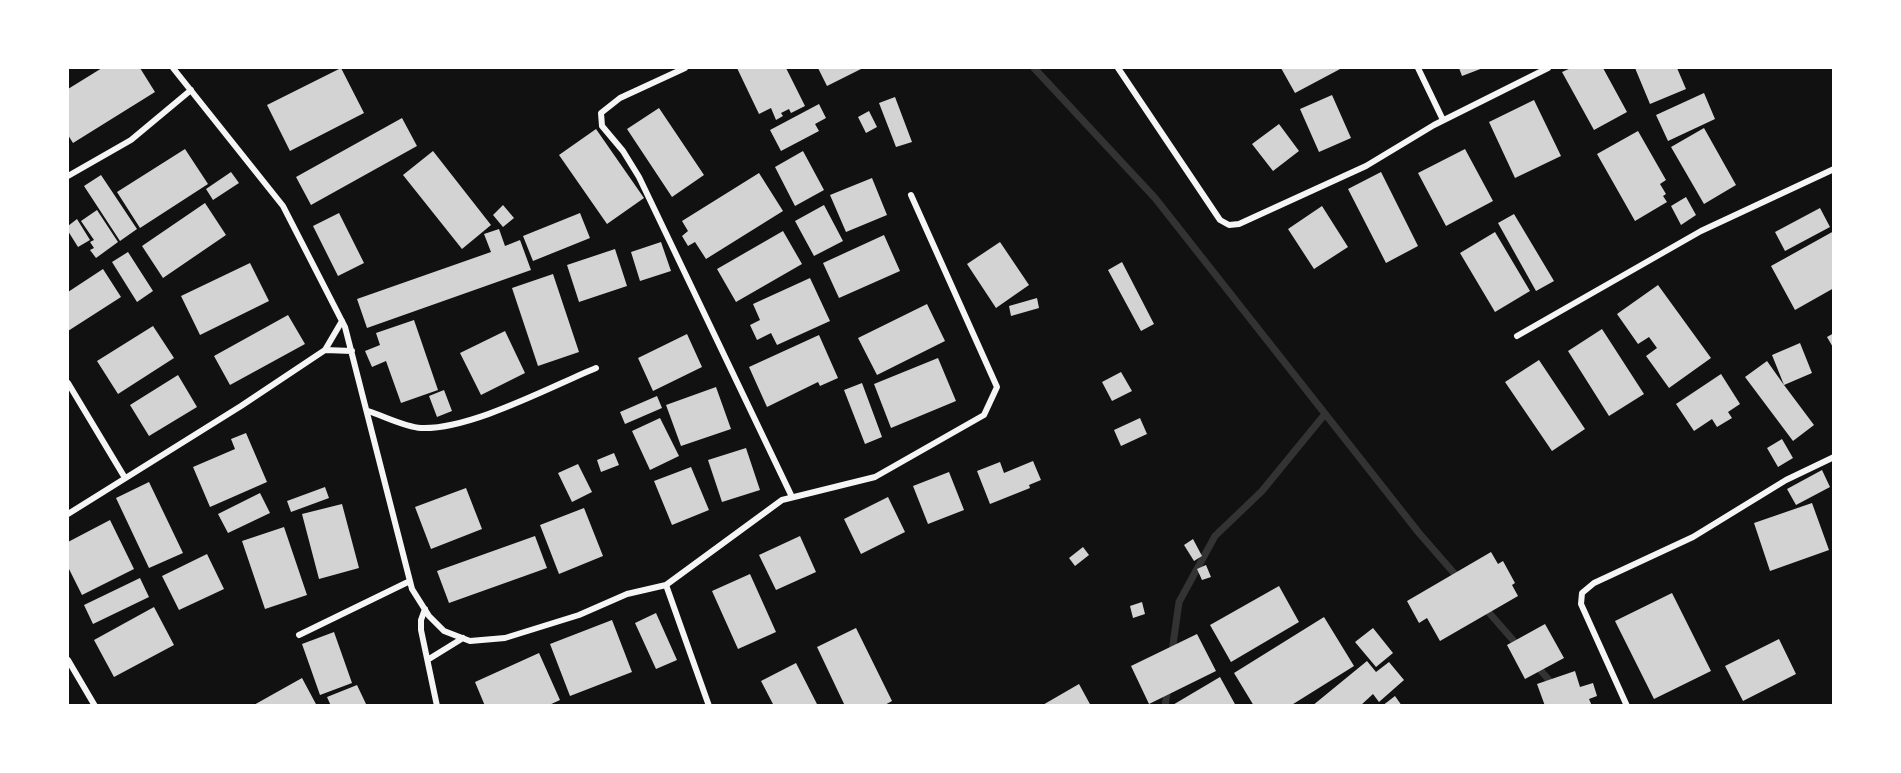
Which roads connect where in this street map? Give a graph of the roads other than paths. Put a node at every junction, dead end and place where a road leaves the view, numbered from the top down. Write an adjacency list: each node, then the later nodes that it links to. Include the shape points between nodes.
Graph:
1 (174, 68): 6 (street)
2 (685, 68): 20 (street, via 620,98 601,113 602,126 639,177)
3 (1118, 68): 7 (street, via 1220,220 1229,225 1239,224 1366,166)
4 (1418, 68): 7 (street)
5 (1548, 68): 7 (street)
6 (191, 90): 9 (street, via 131,140); 11 (street, via 283,206)
7 (1443, 120)
8 (1833, 169): 12 (street, via 1701,231)
9 (68, 176)
10 (911, 195): 20 (street, via 996,387 984,415 875,477)
11 (342, 321): 13 (street); 14 (street)
12 (1517, 336)
13 (325, 350): 14 (street); 19 (street)
14 (352, 351): 17 (street)
15 (596, 368): 17 (street, via 480,418 450,424 420,428)
16 (68, 383): 19 (street)
17 (368, 411): 22 (street)
18 (1833, 457): 32 (street, via 1786,480 1693,537 1594,583 1582,593 1581,604)
19 (125, 478): 21 (street)
20 (792, 497): 23 (street, via 782,500)
21 (68, 514)
22 (410, 581): 24 (street); 25 (street)
23 (666, 585): 26 (street, via 627,594 579,615 505,638); 31 (street)
24 (425, 609): 26 (street, via 444,631); 27 (street, via 421,630)
25 (298, 635)
26 (463, 638): 27 (street)
27 (429, 659): 30 (street)
28 (68, 660): 29 (street)
29 (95, 705)
30 (437, 705)
31 (709, 705)
32 (1627, 705)

